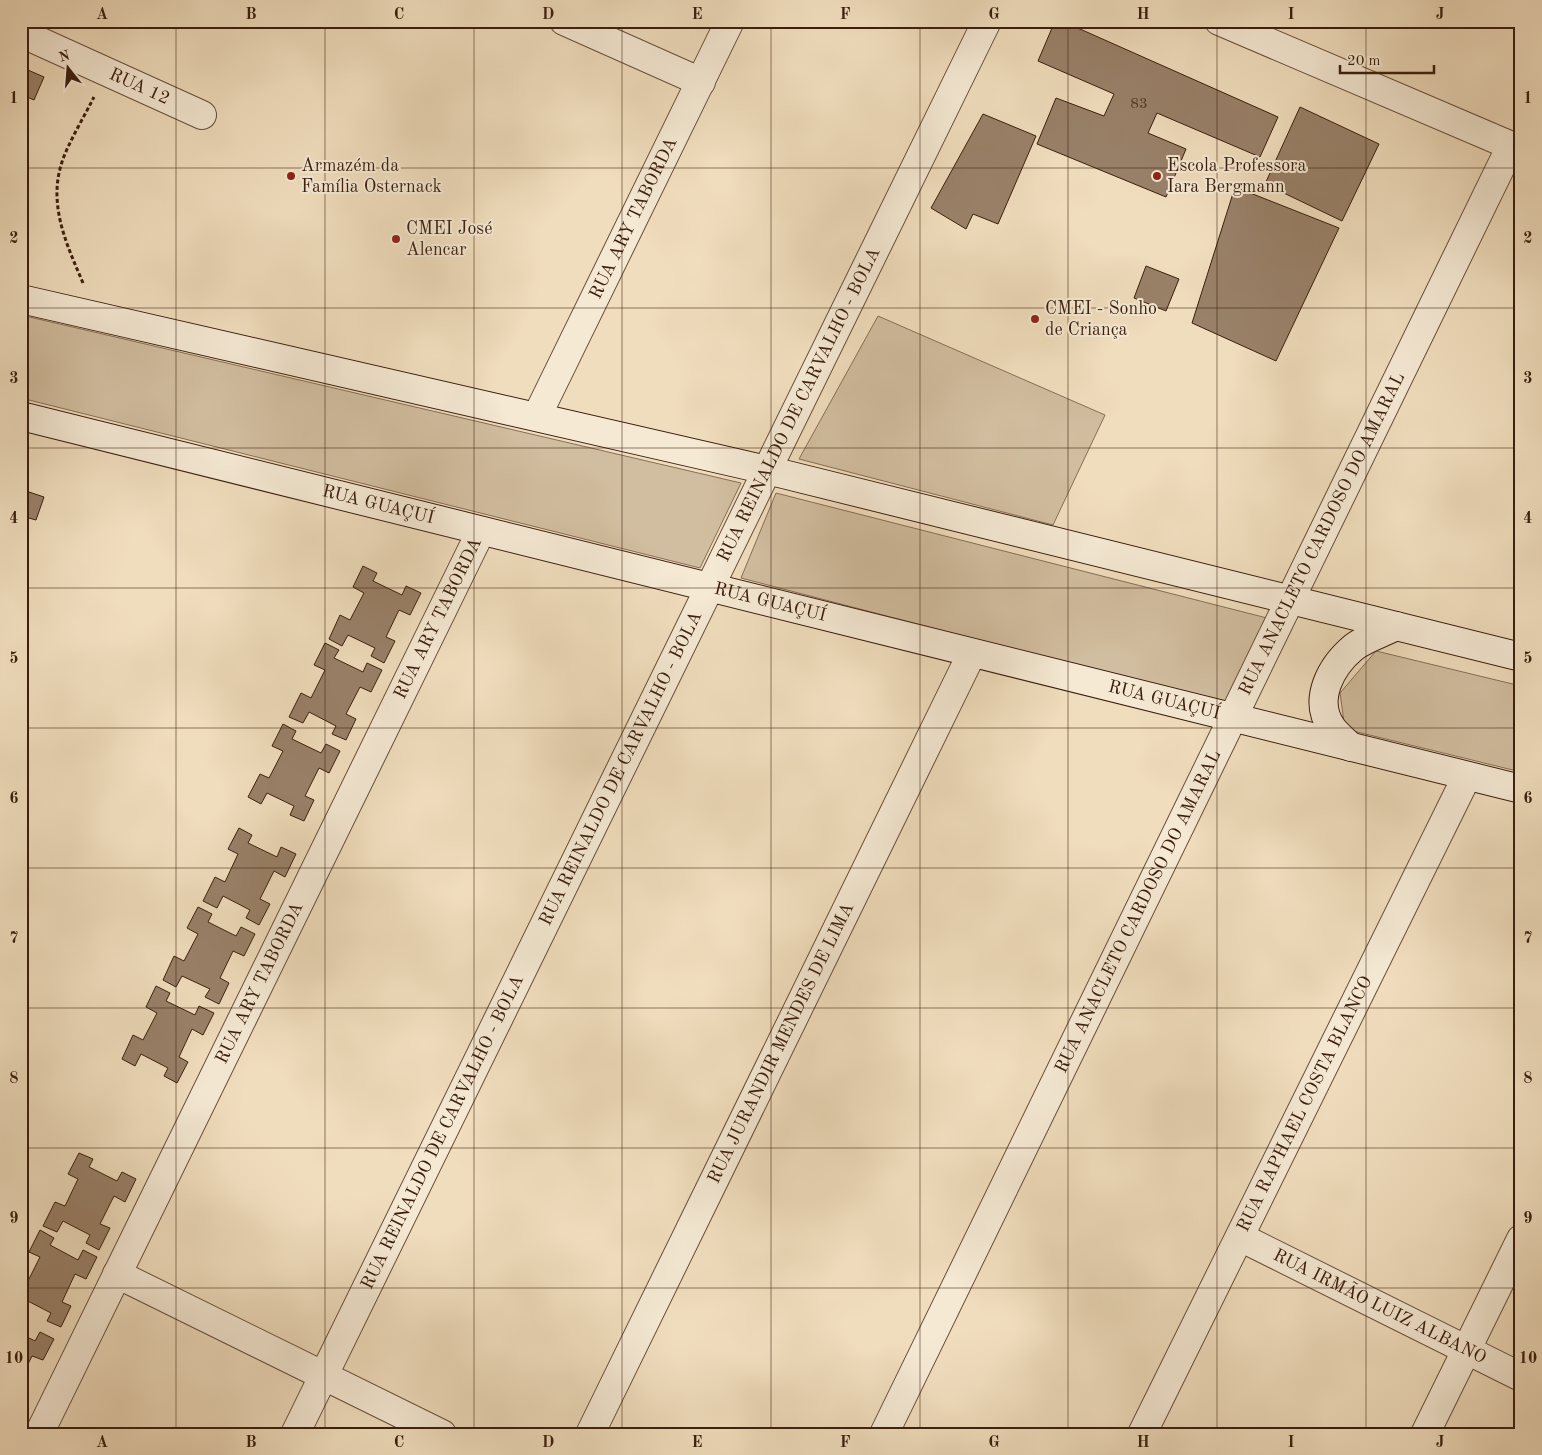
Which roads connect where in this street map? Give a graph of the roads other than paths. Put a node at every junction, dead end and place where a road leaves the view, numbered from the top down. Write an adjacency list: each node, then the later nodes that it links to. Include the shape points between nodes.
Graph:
1 (564, 21): 6 (street)
2 (730, 21): 6 (street, RUA ARY TABORDA)
3 (987, 21): 12 (street, RUA REINALDO DE CARVALHO - BOLA)
4 (1219, 21): 8 (street)
5 (21, 33): 7 (street, RUA 12)
6 (700, 82): 11 (street, RUA ARY TABORDA)
7 (202, 115)
8 (1516, 148): 15 (street, RUA ANACLETO CARDOSO DO AMARAL)
9 (21, 298): 11 (street)
10 (21, 416): 13 (street, RUA GUAÇUÍ)
11 (537, 416): 12 (street)
12 (767, 470): 14 (street, RUA REINALDO DE CARVALHO - BOLA); 15 (street)
13 (481, 531): 14 (street, RUA GUAÇUÍ); 25 (street, RUA ARY TABORDA)
14 (710, 587): 17 (street, RUA GUAÇUÍ); 27 (street, RUA REINALDO DE CARVALHO - BOLA)
15 (1290, 600): 16 (street); 19 (street, RUA ANACLETO CARDOSO DO AMARAL)
16 (1396, 626): 18 (street); 20 (street, via 1355,646 1336,665 1324,688 1323,710 1332,728)
17 (972, 653): 19 (street, RUA GUAÇUÍ); 32 (street, RUA JURANDIR MENDES DE LIMA)
18 (1521, 657)
19 (1233, 717): 20 (street, RUA GUAÇUÍ); 33 (street, RUA ANACLETO CARDOSO DO AMARAL)
20 (1352, 747): 21 (street, RUA GUAÇUÍ)
21 (1467, 776): 22 (street, RUA GUAÇUÍ); 23 (street, RUA RAPHAEL COSTA BLANCO)
22 (1521, 789)
23 (1240, 1237): 26 (street, RUA IRMÃO LUIZ ALBANO); 34 (street, RUA RAPHAEL COSTA BLANCO)
24 (1521, 1239): 26 (street)
25 (117, 1274): 27 (street); 29 (street, RUA ARY TABORDA)
26 (1466, 1350): 28 (street, RUA IRMÃO LUIZ ALBANO); 35 (street)
27 (324, 1376): 30 (street, RUA REINALDO DE CARVALHO - BOLA); 31 (street)
28 (1521, 1377)
29 (39, 1434)
30 (295, 1434)
31 (442, 1434)
32 (590, 1434)
33 (884, 1434)
34 (1142, 1434)
35 (1425, 1434)

